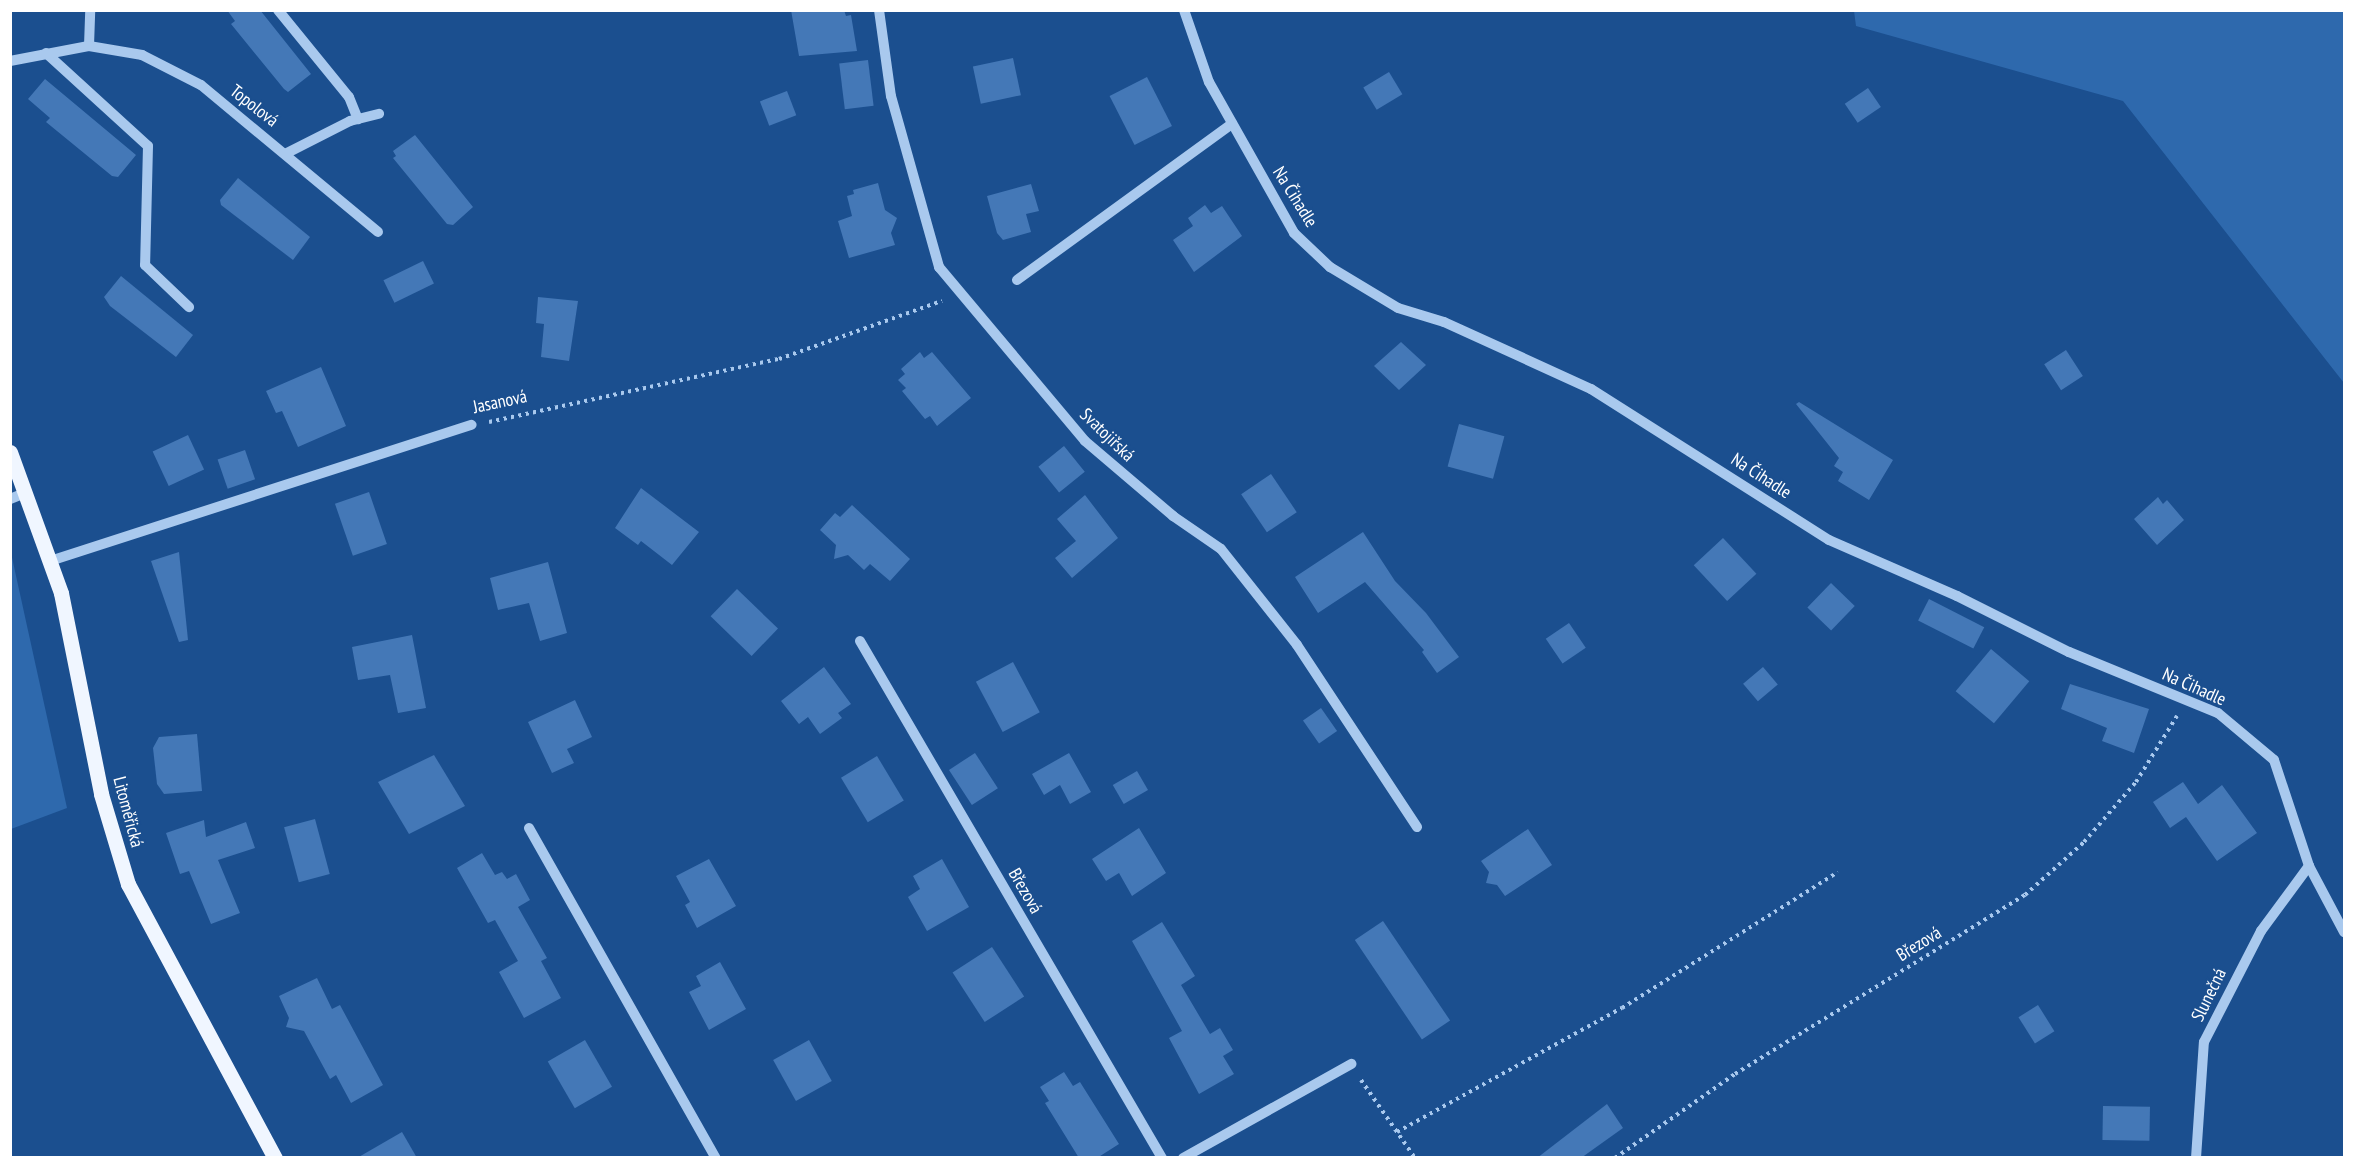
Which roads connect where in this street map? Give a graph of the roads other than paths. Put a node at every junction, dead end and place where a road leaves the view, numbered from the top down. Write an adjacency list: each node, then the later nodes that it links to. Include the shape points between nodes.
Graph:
1 (90, 10): 5 (street)
2 (278, 10): 9 (street, via 349,97)
3 (879, 10): 21 (street, Svatojiřská, via 891,96 939,267 1085,441 1173,516 1221,549 1297,645)
4 (1184, 10): 10 (street, Na Čihadle, via 1209,82)
5 (89, 46): 6 (street, Topolová); 11 (street, Topolová, via 142,55 201,85)
6 (46, 53): 7 (street, Topolová); 14 (street, via 148,146 145,265)
7 (10, 61)
8 (379, 114): 9 (street)
9 (358, 119): 11 (street)
10 (1233, 124): 13 (street); 23 (street, Na Čihadle, via 1294,233 1330,267 1398,308 1454,326 1591,389 1829,540 1957,596 2069,652 2218,713 2274,760)
11 (286, 153): 12 (street, Topolová)
12 (378, 232)
13 (1017, 280)
14 (189, 307)
15 (472, 425): 19 (street, Jasanová)
16 (10, 452): 17 (main road, Litoměřická)
17 (27, 492): 18 (street); 19 (main road, Litoměřická)
18 (10, 499)
19 (50, 561): 26 (main road, Litoměřická, via 61,592 101,794 128,884)
20 (860, 641): 28 (street, Březová)
21 (1417, 827)
22 (530, 828): 27 (street)
23 (2309, 866): 24 (street, Na Čihadle); 30 (street, Slunečná, via 2261,931 2204,1042)
24 (2344, 932)
25 (1351, 1064): 29 (street)
26 (275, 1158)
27 (716, 1158)
28 (1162, 1158)
29 (1183, 1158)
30 (2196, 1158)

